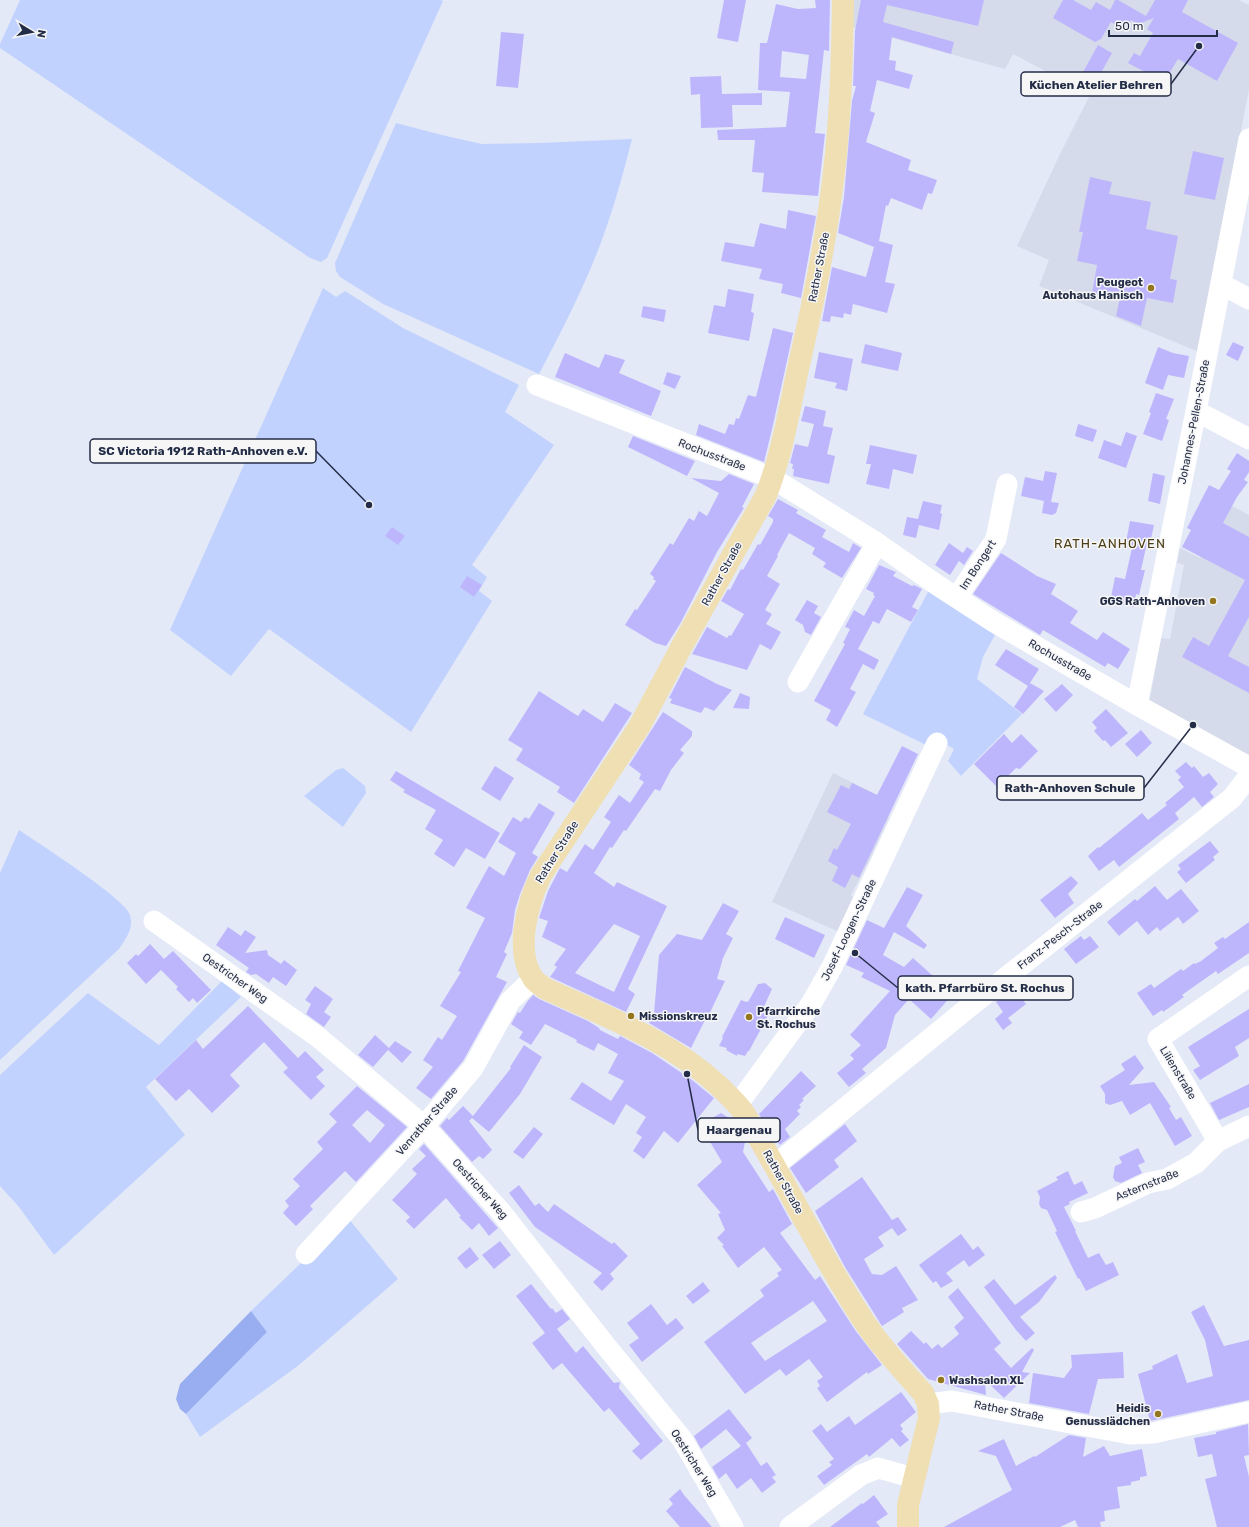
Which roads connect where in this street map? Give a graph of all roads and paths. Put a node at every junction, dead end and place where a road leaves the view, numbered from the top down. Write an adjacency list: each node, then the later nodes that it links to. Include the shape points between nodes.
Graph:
1 (843, 0): 8 (main road, Rather Straße, via 842,63 830,201 803,346)
2 (1249, 139): 3 (street, Johannes-Pellen-Straße)
3 (1221, 284): 4 (street); 6 (street, Johannes-Pellen-Straße)
4 (1249, 299)
5 (537, 385): 8 (street, Rochusstraße)
6 (1196, 411): 7 (street); 13 (street, Johannes-Pellen-Straße)
7 (1249, 439)
8 (772, 478): 10 (street, Rochusstraße); 19 (main road, Rather Straße, via 766,495 639,727 541,875 533,892 525,928 524,949)
9 (1007, 484): 11 (street, Im Bongert, via 996,539)
10 (878, 543): 11 (street, Rochusstraße); 12 (street)
11 (957, 597): 13 (street, Rochusstraße, via 994,622)
12 (798, 682)
13 (1137, 705): 15 (street, Rochusstraße)
14 (937, 743): 20 (street, Josef-Loogen-Straße, via 832,968 811,1004)
15 (1249, 767)
16 (1249, 776): 24 (street, Franz-Pesch-Straße, via 1232,798)
17 (154, 921): 21 (street, Oestricher Weg, via 318,1037)
18 (1249, 976): 23 (street, Lilienstraße, via 1158,1039)
19 (533, 978): 20 (main road, Rather Straße, via 544,988 656,1041 702,1070); 21 (street, Venrather Straße, via 510,1001 473,1068)
20 (738, 1104): 24 (main road, Rather Straße)
21 (424, 1126): 26 (street, Venrather Straße); 30 (street, Oestricher Weg, via 501,1212 682,1439)
22 (1249, 1126): 23 (street, Asternstraße)
23 (1218, 1140): 25 (street, Asternstraße, via 1196,1163 1167,1179 1148,1183)
24 (774, 1166): 27 (main road, Rather Straße, via 866,1324 923,1393)
25 (1082, 1212)
26 (306, 1254)
27 (928, 1404): 28 (street, Rather Straße, via 952,1401 1130,1434 1153,1433); 29 (main road, via 928,1426)
28 (1249, 1412)
29 (914, 1478): 31 (street, via 878,1468 861,1475); 32 (main road, via 908,1505)
30 (733, 1527)
31 (790, 1527)
32 (908, 1527)

